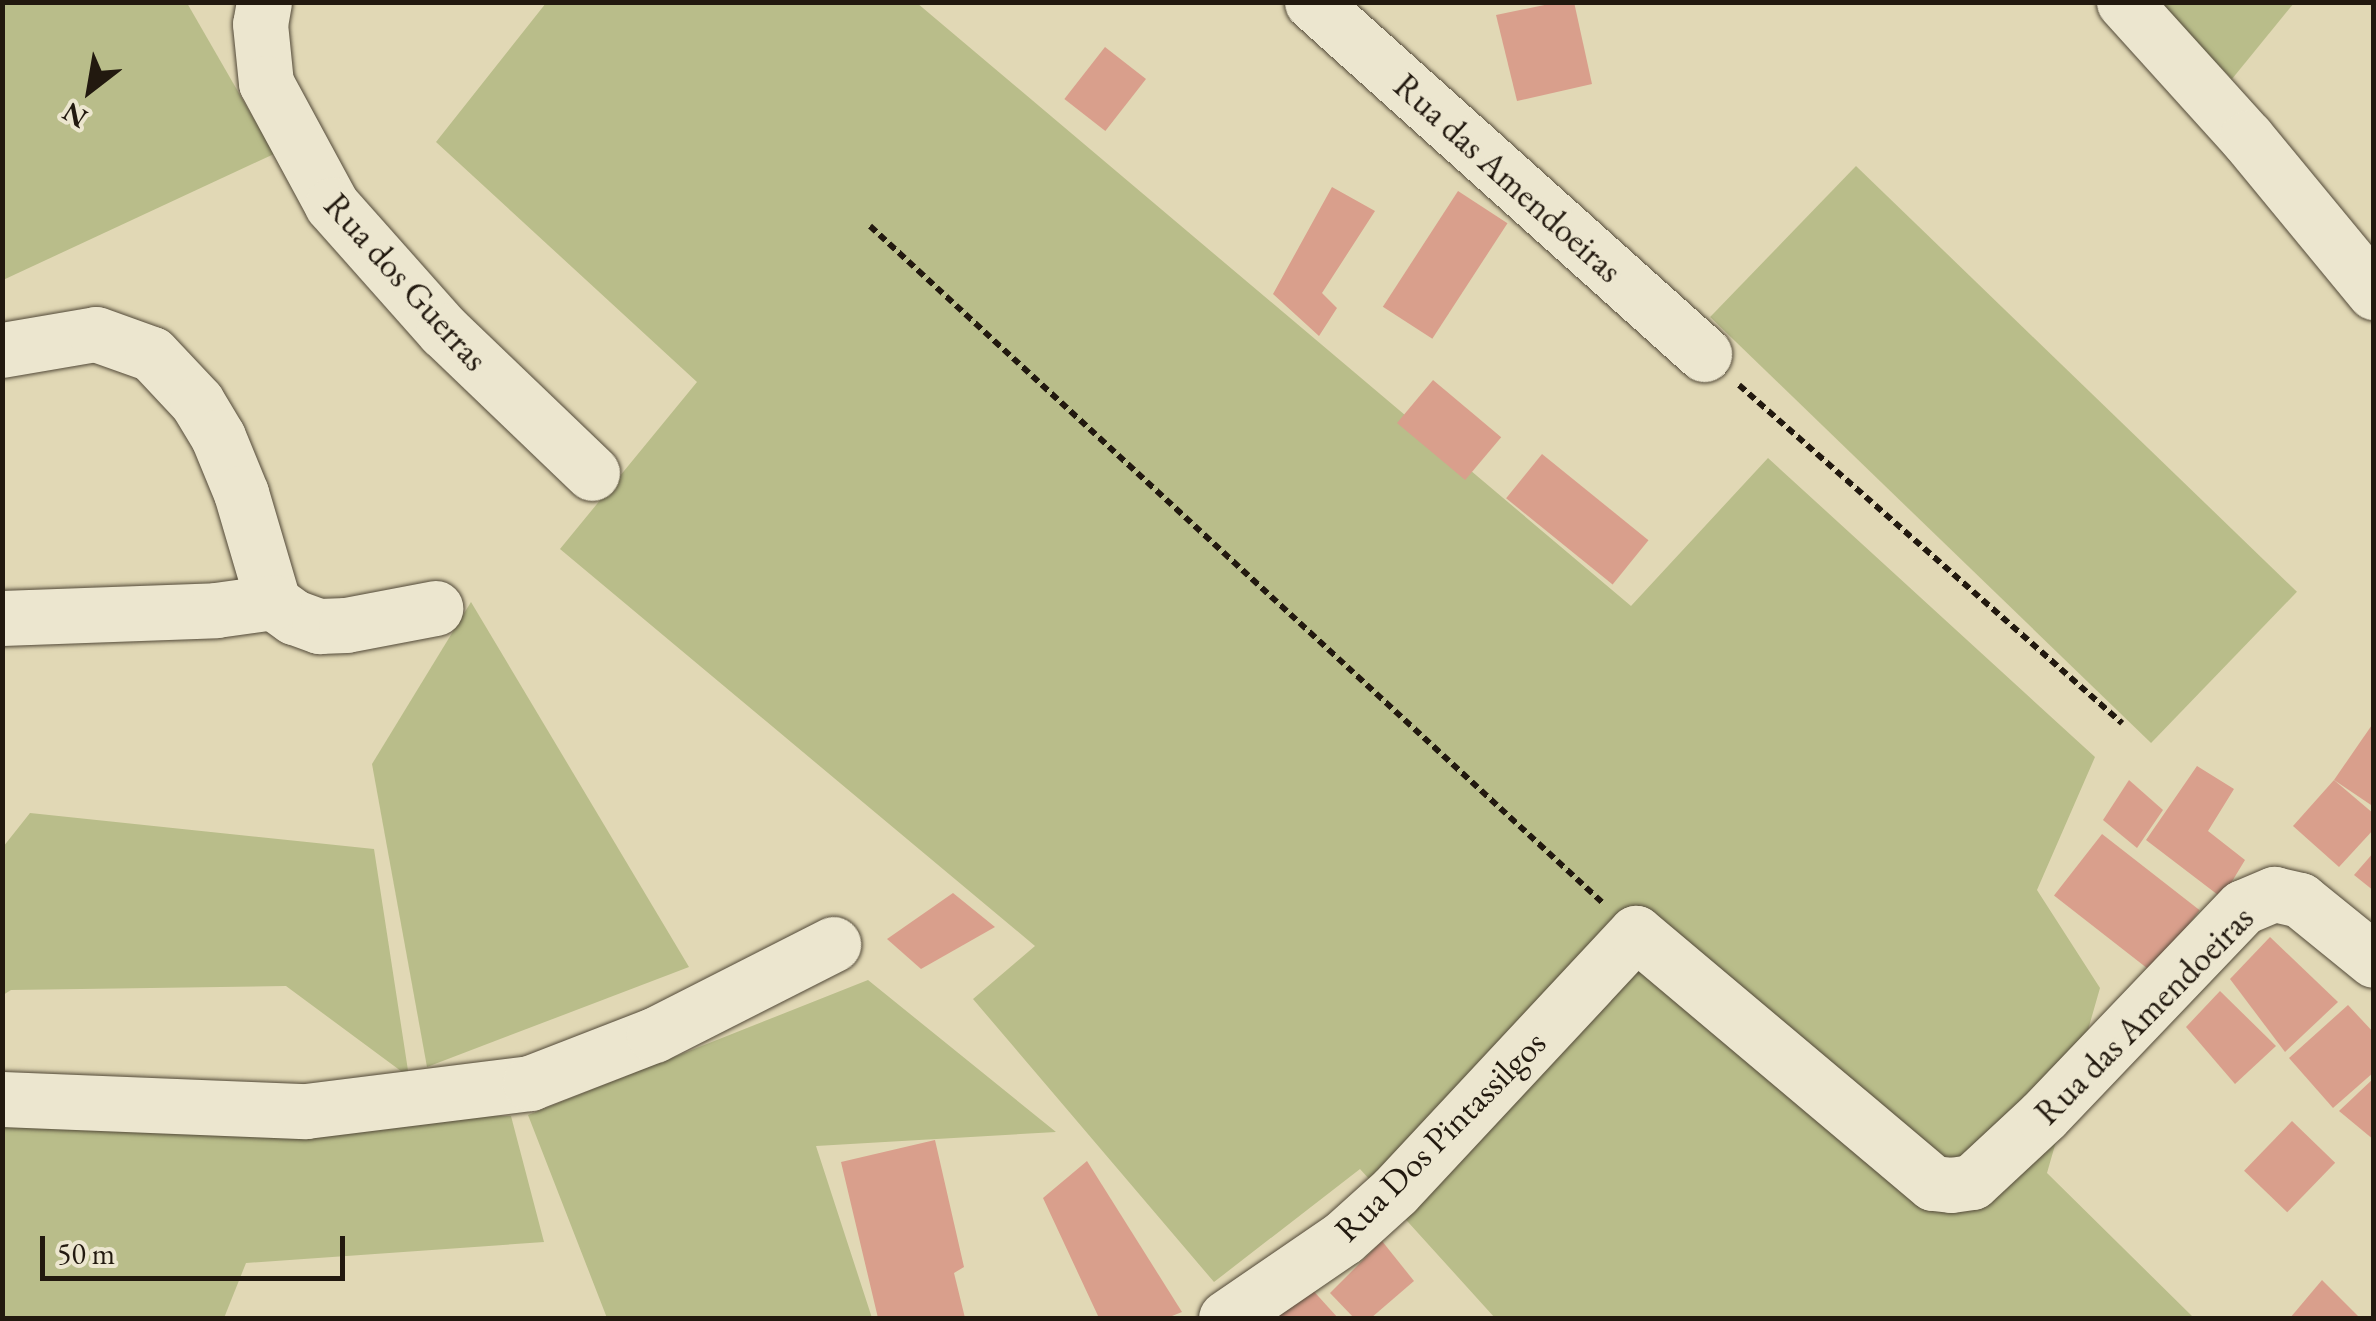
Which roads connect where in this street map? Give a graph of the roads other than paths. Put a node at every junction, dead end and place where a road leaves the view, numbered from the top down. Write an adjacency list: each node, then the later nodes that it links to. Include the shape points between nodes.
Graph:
1 (264, 2): 7 (street, Rua dos Guerras, via 266,83 332,205 457,344)
2 (1312, 2): 6 (street, Rua das Amendoeiras)
3 (2124, 2): 4 (street)
4 (2374, 292)
5 (2, 350): 8 (street, via 96,334 152,354 197,402 218,437)
6 (1704, 354)
7 (592, 473)
8 (273, 602): 9 (street, via 319,626); 10 (street)
9 (435, 608)
10 (2, 618)
11 (833, 944): 13 (street, via 654,1035 530,1083 306,1111)
12 (2374, 960): 14 (street, Rua das Amendoeiras, via 2300,900 2274,894 2243,907)
13 (2, 1099)
14 (1972, 1182): 15 (street, Rua Dos Pintassilgos, via 1933,1183 1636,933 1395,1191 1343,1238)
15 (1226, 1318)

